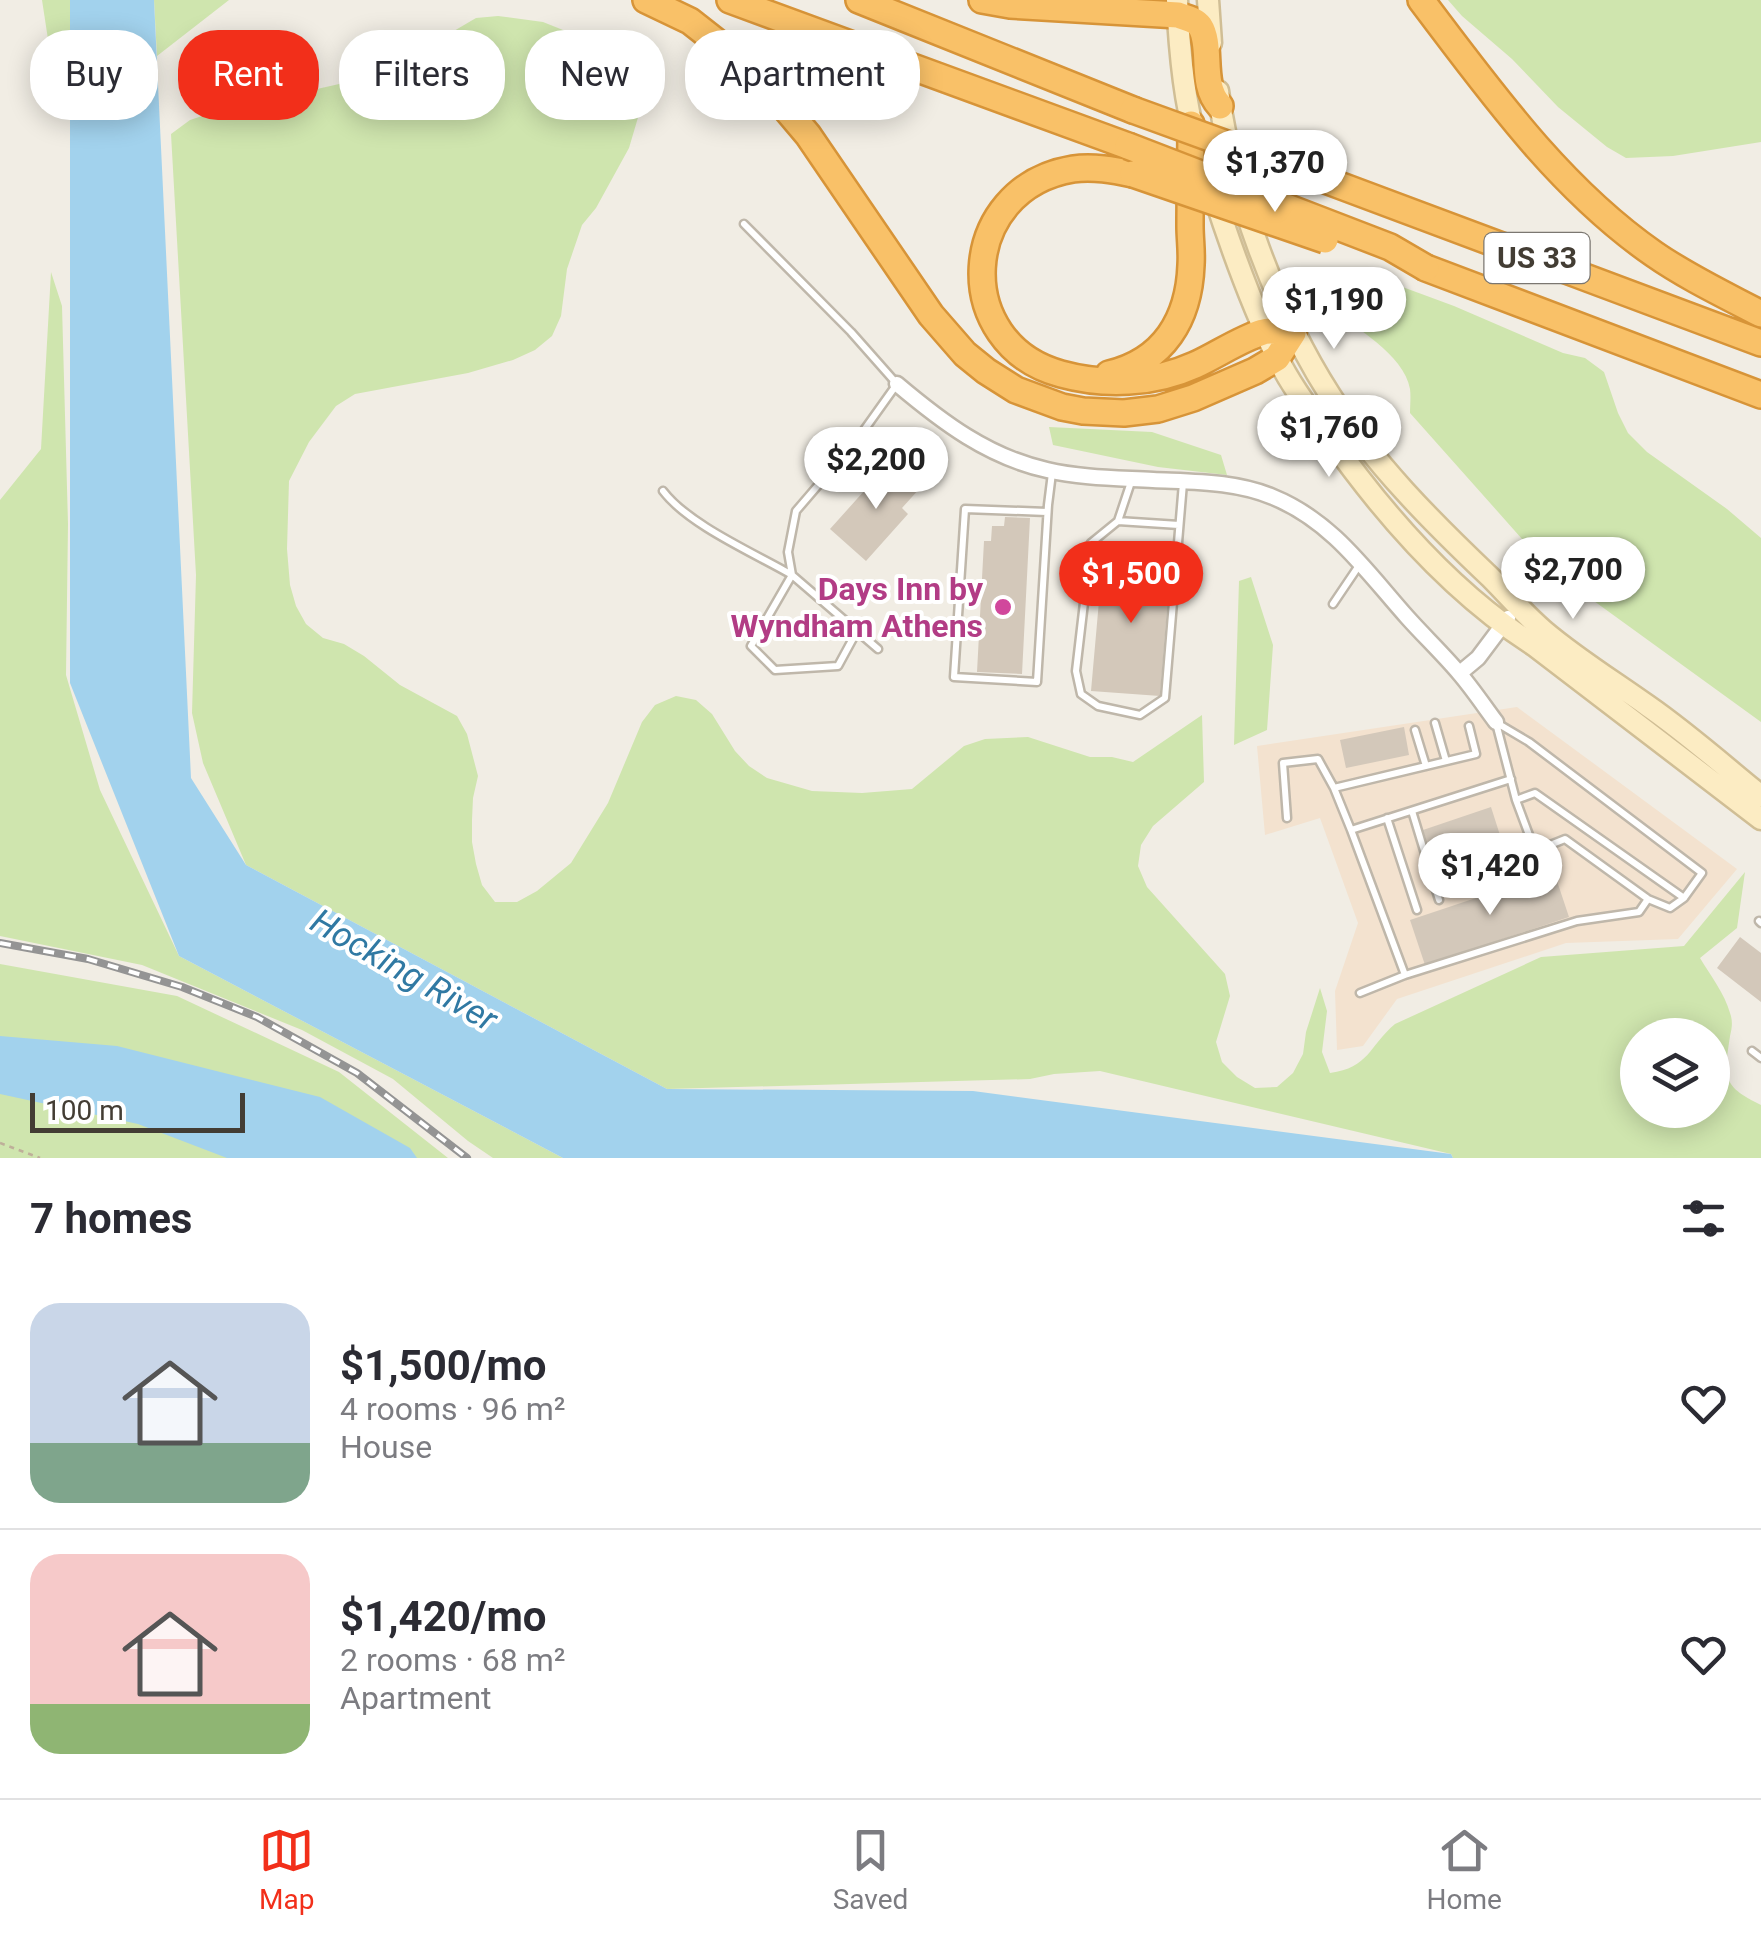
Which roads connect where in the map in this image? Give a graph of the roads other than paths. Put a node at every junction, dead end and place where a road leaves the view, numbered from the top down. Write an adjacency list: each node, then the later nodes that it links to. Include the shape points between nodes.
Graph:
1 (646, 0): 16 (highway, via 690,21 770,90 931,315 1001,382 1062,406 1142,411 1192,398)
2 (730, 0): 11 (highway, US 33, bridge, via 1128,146 1390,247)
3 (859, 0): 15 (highway, US 33, bridge, via 1133,110)
4 (982, 0): 7 (highway)
5 (1208, 0): 8 (main road)
6 (1421, 0): 12 (highway, via 1504,108 1603,213 1653,253)
7 (1177, 8): 8 (highway, via 1202,30 1210,86); 9 (main road)
8 (1220, 106): 14 (main road, via 1247,212)
9 (1191, 124): 13 (main road); 17 (highway, via 1192,266 1177,326 1140,362)
10 (744, 224): 18 (lane)
11 (1426, 268): 17 (highway, bridge, via 1380,259 1133,174 1072,169 1016,196 994,220 983,248 982,284 1009,343 1034,362); 19 (highway, US 33)
12 (1761, 314)
13 (1266, 331): 14 (highway); 16 (main road); 17 (highway, via 1174,374 1128,382)
14 (1294, 334): 16 (highway); 30 (main road, via 1331,397 1404,491)
15 (1761, 343)
16 (1278, 358): 31 (main road, via 1383,508)
17 (1080, 378)
18 (897, 384): 20 (street, via 963,435); 28 (lane, via 796,510 788,552)
19 (1761, 395)
20 (1052, 472): 21 (street); 24 (lane)
21 (1132, 479): 22 (street); 25 (lane)
22 (1183, 482): 26 (lane); 27 (street, via 1229,484 1271,496 1310,515)
23 (663, 491): 28 (lane, via 696,521)
24 (1047, 512): 24 (lane, via 1037,682 954,677 965,509)
25 (1118, 520): 26 (lane); 26 (lane, via 1091,543 1076,671 1081,694 1098,706 1140,715 1165,698)
26 (1180, 526)
27 (1361, 562): 29 (lane); 34 (street)
28 (792, 575): 32 (lane); 32 (lane, via 751,646 774,670 838,666)
29 (1333, 604)
30 (1517, 607): 31 (street); 43 (main road)
31 (1502, 625): 34 (street); 48 (main road)
32 (857, 631): 33 (lane)
33 (878, 649)
34 (1460, 674): 35 (street)
35 (1496, 722): 41 (lane); 52 (lane, via 1702,873)
36 (1435, 723): 39 (lane)
37 (1469, 726): 39 (lane, via 1476,754)
38 (1415, 730): 40 (lane)
39 (1446, 761): 40 (lane)
40 (1426, 766): 42 (lane)
41 (1511, 779): 44 (lane); 45 (lane)
42 (1334, 788): 46 (lane, via 1318,758 1283,763); 49 (lane)
43 (1761, 796)
44 (1516, 800): 50 (lane); 52 (lane, via 1535,794)
45 (1412, 810): 47 (lane); 54 (lane)
46 (1286, 818)
47 (1387, 818): 49 (lane); 55 (lane)
48 (1761, 820)
49 (1350, 830): 56 (lane)
50 (1535, 851): 51 (lane, via 1523,870); 53 (lane, via 1565,839)
51 (1502, 880)
52 (1684, 898): 53 (lane, via 1670,908)
53 (1648, 899): 56 (lane, via 1639,912 1577,921)
54 (1439, 900)
55 (1417, 910)
56 (1404, 975): 57 (lane)
57 (1360, 993)
58 (1752, 1051): 59 (lane)
59 (1761, 1058)

